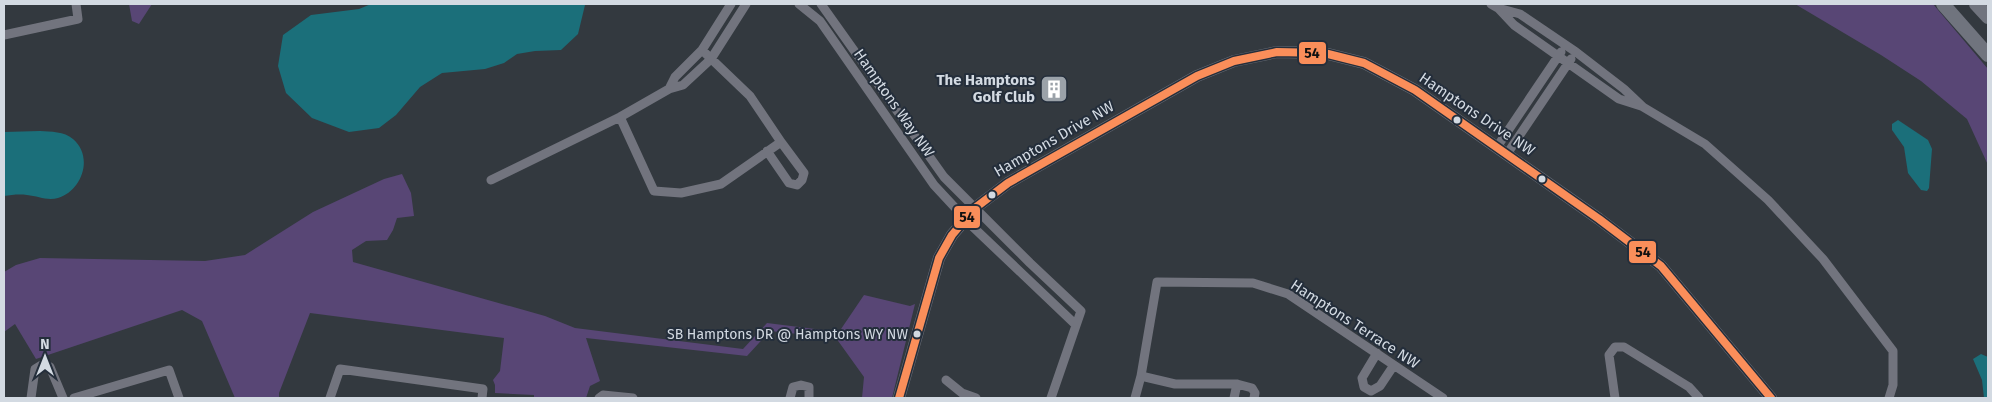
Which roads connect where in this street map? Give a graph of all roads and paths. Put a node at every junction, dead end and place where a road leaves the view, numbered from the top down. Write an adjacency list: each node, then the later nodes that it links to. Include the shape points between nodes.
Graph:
1 (76, 4): 10 (street, via 78,19)
2 (730, 4): 12 (street)
3 (746, 4): 16 (street)
4 (799, 4): 19 (street, Hamptons Way NW, via 820,21)
5 (821, 4): 18 (street, Hamptons Way NW)
6 (1943, 4): 14 (main road)
7 (1976, 4): 9 (main road)
8 (1494, 6): 11 (street, via 1520,14); 15 (street, via 1514,25)
9 (1988, 17)
10 (4, 35)
11 (1566, 45): 13 (street); 15 (street)
12 (702, 50): 16 (street); 20 (street, via 675,77)
13 (1576, 52): 17 (street); 21 (street)
14 (1988, 55)
15 (1559, 56): 17 (street); 25 (street)
16 (711, 59): 20 (street, via 683,85); 23 (street, via 750,96)
17 (1569, 64): 21 (street, via 1619,99); 25 (street)
18 (874, 78): 19 (street); 27 (street, Hamptons Way NW, via 944,177)
19 (865, 84): 28 (street, Hamptons Way NW, via 934,185)
20 (669, 89): 22 (street)
21 (1644, 107): 59 (street, via 1704,144 1768,200 1823,259 1893,352 1893,385)
22 (620, 117): 24 (street, via 654,191 681,193 720,184); 26 (street)
23 (782, 142): 24 (street); 24 (street, via 804,173 797,185 789,183)
24 (768, 151)
25 (1502, 151): 27 (street, Hamptons Drive NW, via 1415,90 1364,63 1324,52 1277,52 1234,61 1197,76 1008,183); 58 (street, Hamptons Drive NW, via 1661,266)
26 (491, 180)
27 (975, 208): 28 (street, Hamptons Drive NW); 29 (street, Hamptons Way NW)
28 (965, 219): 30 (street, Hamptons Way NW); 35 (street, Hamptons Drive NW, via 939,258)
29 (1030, 263): 30 (street); 31 (street, Hamptons Way NW, via 1082,311)
30 (1020, 273): 31 (street, Hamptons Way NW)
31 (1076, 325): 51 (street)
32 (1377, 353): 33 (street, Hamptons Terrace NW); 33 (street, via 1362,378 1364,386 1371,390 1380,386); 34 (street, Hamptons Terrace NW, via 1288,294 1253,283 1157,282)
33 (1394, 366): 55 (street, Hamptons Terrace NW)
34 (1142, 376): 37 (street, via 1174,384); 52 (street, Hamptons Terrace NW)
35 (906, 378): 48 (street, Hamptons Drive NW); 49 (street, Hamptons Drive NW)
36 (946, 380): 50 (street, via 962,393)
37 (1237, 384): 53 (street); 54 (street, via 1252,388)
38 (30, 398): 39 (street, via 36,369 44,364 50,367)
39 (63, 398)
40 (74, 398): 41 (street, via 169,370)
41 (179, 398)
42 (330, 398): 43 (street, via 340,369 483,389)
43 (482, 398)
44 (599, 398): 45 (street, via 603,395)
45 (633, 398)
46 (790, 398): 47 (street, via 793,387 801,384 809,387)
47 (809, 398)
48 (899, 398)
49 (903, 398)
50 (976, 398)
51 (1051, 398)
52 (1134, 398)
53 (1234, 398)
54 (1254, 398)
55 (1444, 398)
56 (1615, 398): 57 (street, via 1609,355 1615,347 1624,347 1689,387)
57 (1699, 398)
58 (1771, 398)
59 (1889, 398)

